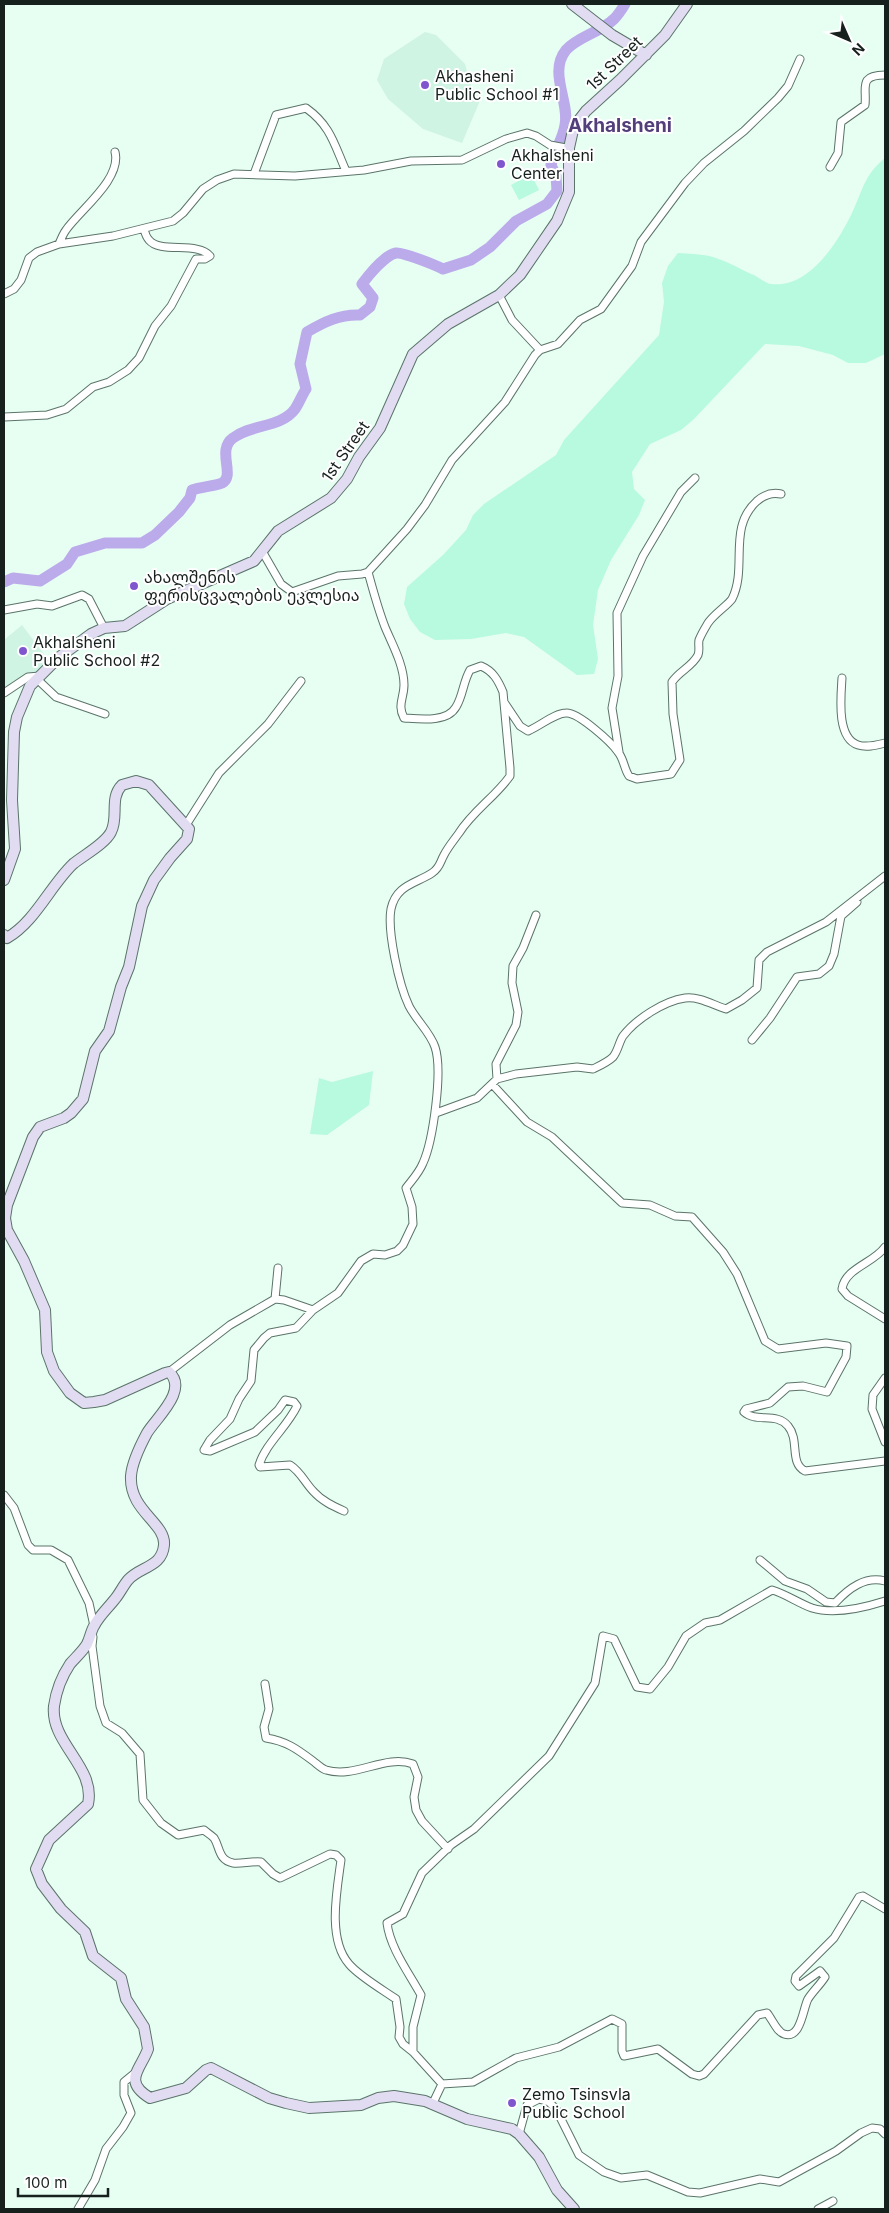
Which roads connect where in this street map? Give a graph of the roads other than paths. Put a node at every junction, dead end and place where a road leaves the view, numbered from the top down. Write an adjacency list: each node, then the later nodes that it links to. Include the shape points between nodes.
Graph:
1 (572, 4): 3 (street, via 612,35)
2 (687, 4): 3 (street, 1st Street)
3 (646, 54): 6 (street, 1st Street, via 586,111)
4 (800, 59): 15 (street, via 788,86 778,98 684,183 641,242 632,266 601,309 580,320 558,344)
5 (885, 74): 8 (street, via 866,82 865,105 841,122 838,152)
6 (568, 148): 9 (street, via 555,146 527,133 510,137 462,160 411,161); 14 (street, 1st Street, via 569,192 557,221 520,275)
7 (115, 152): 12 (street, via 107,183 64,231)
8 (830, 167)
9 (346, 171): 10 (street, via 295,176); 10 (street, via 328,128 306,108 276,115)
10 (254, 174): 11 (street, via 234,174 217,180 202,189 173,221)
11 (144, 229): 12 (street); 16 (street, via 155,245 203,251 210,256 196,259 139,358 128,370 93,387 66,409 47,416)
12 (59, 244): 13 (street, via 29,258 21,280)
13 (4, 294)
14 (499, 295): 15 (street, via 512,320); 19 (street, 1st Street, via 448,324 417,349 407,364 380,428 346,479 331,498 278,531)
15 (540, 350): 20 (street, via 527,364 505,402 452,460 407,529)
16 (4, 417)
17 (696, 478): 30 (street, via 681,492 643,556 617,613 618,676 612,708)
18 (781, 494): 30 (street, via 767,494 751,508 742,524 738,576 731,600 709,623 691,664 672,682 680,760 675,769 671,774 637,779 629,776)
19 (262, 551): 20 (street, via 281,584 292,592 338,576); 22 (street, 1st Street, via 254,561 167,599 125,626)
20 (368, 572): 27 (street, via 400,666 404,685 401,711 404,718 420,720 449,714 455,709 465,678 475,667 488,669 498,681)
21 (4, 610): 22 (street, via 37,604 52,606 82,595 89,598)
22 (104, 628): 23 (street, 1st Street, via 58,658)
23 (38, 677): 26 (street, via 28,677); 28 (street, via 56,697); 33 (street, 1st Street, via 23,698 14,732 12,800 15,849)
24 (842, 678): 29 (street, via 842,723 847,737 857,745)
25 (301, 681): 31 (street, via 268,724 219,773)
26 (4, 692)
27 (503, 700): 30 (street, via 520,726 528,731 567,712 580,717); 39 (street, via 510,776 470,817 434,873 409,883 391,909 396,962 409,1005 435,1046 438,1058)
28 (105, 714)
29 (885, 743)
30 (619, 753)
31 (186, 825): 36 (street, via 149,785 136,781 122,785 115,796 115,822 107,837 60,877 14,934 7,938); 45 (street, via 187,839 154,880 142,906 130,967 109,1031 95,1051 83,1099 71,1114 40,1127 33,1137 6,1205 5,1218 7,1230 45,1310 47,1352 54,1372 70,1393 84,1403 105,1400)
32 (885, 876): 34 (street)
33 (4, 880)
34 (856, 898): 37 (street, via 858,902 841,916 829,966 819,974 797,977); 38 (street, via 826,922 766,952 759,960 756,988 726,1009 701,999 686,998 658,1008 637,1022 624,1035 613,1057 594,1069 566,1068 524,1073)
35 (536, 915): 38 (street, via 513,966 512,983 518,1012 516,1025 496,1064)
36 (4, 935)
37 (752, 1040)
38 (494, 1082): 39 (street, via 477,1098); 48 (street, via 527,1122 552,1137 622,1203 650,1205 675,1216 692,1217 723,1252 737,1274 765,1341 778,1349 826,1343 847,1346 846,1358 827,1392 803,1386 788,1387 770,1403 744,1412 752,1417 777,1419 788,1426 796,1440 799,1468 806,1471)
39 (436, 1114): 43 (street, via 424,1162 406,1188 412,1207 412,1224 403,1245 397,1251 373,1254 361,1261 338,1293)
40 (885, 1247): 44 (street, via 849,1275 842,1289)
41 (278, 1268): 42 (street)
42 (275, 1299): 43 (street); 45 (street, via 230,1325)
43 (313, 1310): 50 (street, via 296,1328 270,1333 254,1350 251,1382 230,1419 204,1450 210,1451 249,1435 268,1421 285,1400 294,1402 297,1406 292,1417 259,1465 290,1465 323,1501)
44 (885, 1319)
45 (169, 1372): 54 (street, via 176,1384 174,1394 147,1434 131,1475 137,1503 160,1530 164,1543 162,1554 156,1564 136,1572 127,1581)
46 (885, 1378): 47 (street, via 873,1395 872,1409)
47 (885, 1442)
48 (885, 1461)
49 (4, 1495): 54 (street, via 14,1508 28,1546 33,1550 51,1550 68,1560 84,1591)
50 (344, 1511)
51 (760, 1560): 52 (street, via 785,1581 807,1589 826,1602 835,1602 860,1583 877,1579)
52 (885, 1581)
53 (885, 1601): 56 (street, via 832,1612 812,1608 772,1590 720,1620 705,1622 686,1636 650,1689 638,1687 614,1639 603,1636 595,1683 549,1756 474,1829)
54 (94, 1625): 58 (street, via 92,1646 100,1706 106,1723 122,1733 140,1754 143,1800 151,1812 178,1835 204,1830 214,1838 218,1852 226,1860 234,1863 261,1862 280,1878 330,1854 336,1855 340,1860 335,1907 339,1947 349,1965 396,1999 399,2038); 59 (street, via 87,1643 62,1678 55,1698 54,1716 60,1734 81,1768 87,1784 88,1804 49,1840 36,1869 47,1891 85,1932 93,1956 121,1978 126,1999 144,2027 148,2049)
55 (265, 1684): 56 (street, via 269,1709 264,1728 266,1738 290,1744 325,1770 347,1772 403,1760 413,1764 418,1777 414,1797 416,1810)
56 (448, 1849): 58 (street, via 422,1873 403,1914 387,1923 400,1957 421,1995 413,2027)
57 (885, 1909): 60 (street, via 863,1896 858,1898 834,1938 796,1976 799,1986 803,1986 816,1972 820,1971 825,1977 808,1999 798,2028 786,2035 780,2032 767,2013 758,2015 699,2076 658,2049 624,2056 622,2024 612,2019 560,2047 516,2058 473,2082)
58 (413, 2052): 60 (street)
59 (135, 2073): 61 (street, via 139,2092 150,2098 186,2088 211,2068 270,2098 309,2108 361,2106 378,2098 394,2096); 65 (street, via 124,2082 124,2095 131,2113 106,2149 95,2180)
60 (442, 2084): 61 (street)
61 (432, 2105): 62 (street, via 467,2119 512,2129)
62 (519, 2134): 63 (street, via 527,2105 539,2099 549,2102 556,2109 578,2155 604,2172 621,2178 647,2175 688,2192 700,2193 760,2179 779,2182 872,2128); 66 (street, via 539,2157 557,2190)
63 (885, 2134)
64 (833, 2201): 67 (street)
65 (78, 2209)
66 (574, 2209)
67 (818, 2209)

